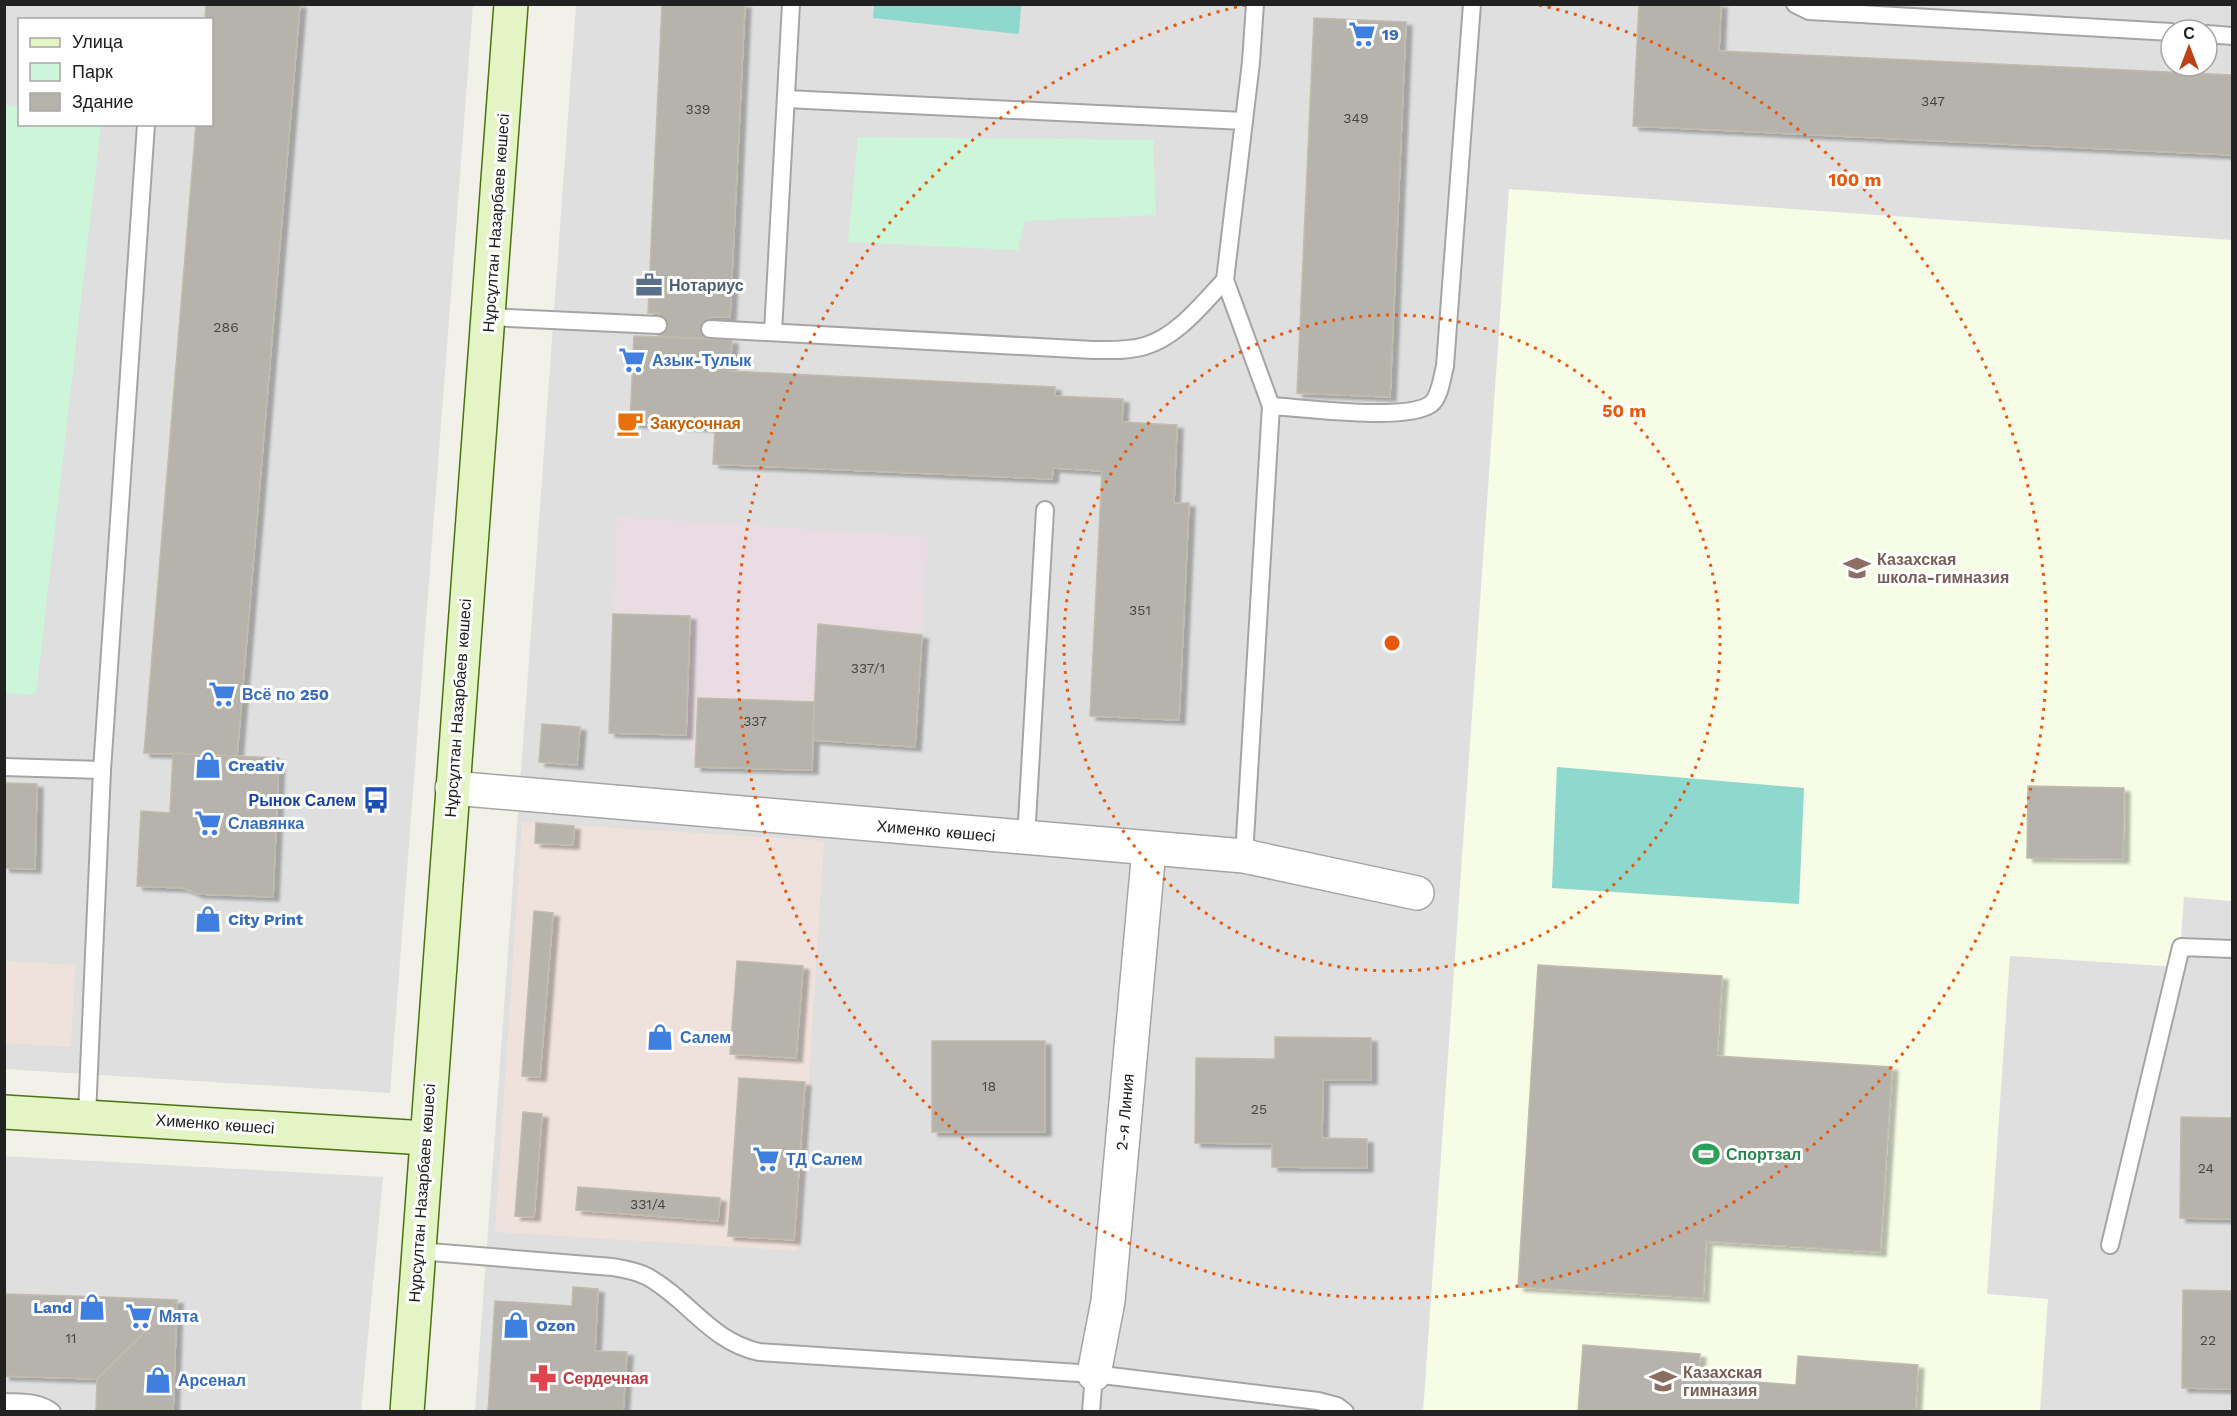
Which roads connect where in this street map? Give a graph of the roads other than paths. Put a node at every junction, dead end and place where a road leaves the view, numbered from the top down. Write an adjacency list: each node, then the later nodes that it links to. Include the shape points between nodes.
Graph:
1 (511, 4): 11 (main road, Нұрсұлтан Назарбаев көшесі)
2 (791, 4): 7 (lane)
3 (1255, 4): 8 (lane)
4 (1472, 4): 15 (lane, via 1445,366 1432,403 1415,412 1392,414)
5 (1795, 4): 6 (lane, via 1809,11)
6 (2159, 31)
7 (786, 99): 8 (lane); 14 (lane)
8 (1244, 121): 10 (lane)
9 (146, 126): 18 (lane)
10 (1225, 280): 14 (lane, via 1168,335 1146,346 1122,350); 15 (lane)
11 (489, 317): 12 (lane); 19 (main road, Нұрсұлтан Назарбаев көшесі)
12 (658, 325)
13 (710, 329): 14 (lane)
14 (773, 332)
15 (1271, 406): 22 (lane)
16 (1045, 510): 20 (lane)
17 (4, 767): 18 (lane)
18 (102, 770): 26 (lane)
19 (452, 788): 20 (street, Хименко көшесі); 27 (main road, Нұрсұлтан Назарбаев көшесі)
20 (1026, 839): 21 (street, Хименко көшесі)
21 (1149, 849): 22 (street, Хименко көшесі); 30 (street, 2-я Линия, via 1108,1300)
22 (1244, 856): 23 (street, Хименко көшесі)
23 (1417, 893)
24 (2232, 949): 28 (lane, via 2181,947)
25 (4, 1112): 26 (main road, Хименко көшесі)
26 (87, 1116): 27 (main road, Хименко көшесі)
27 (426, 1138): 29 (main road, Нұрсұлтан Назарбаев көшесі)
28 (2110, 1245)
29 (418, 1251): 30 (lane, via 630,1271 648,1277 719,1335 759,1352); 33 (main road, Нұрсұлтан Назарбаев көшесі)
30 (1094, 1374): 34 (lane); 35 (lane, via 1318,1401)
31 (4, 1402): 32 (lane, via 31,1403)
32 (52, 1412)
33 (407, 1412)
34 (1091, 1412)
35 (1345, 1412)

